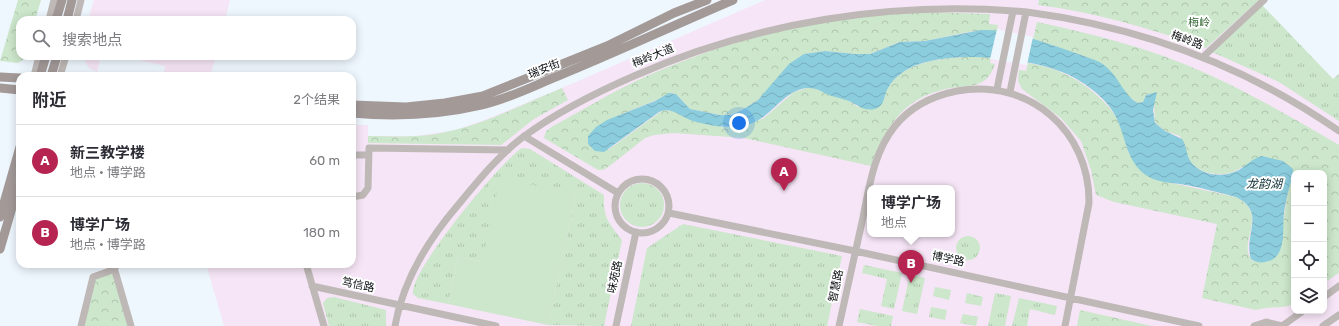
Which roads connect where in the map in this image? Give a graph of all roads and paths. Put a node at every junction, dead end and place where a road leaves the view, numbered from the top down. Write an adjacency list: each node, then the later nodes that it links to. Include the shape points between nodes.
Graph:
1 (54, 0): 10 (street)
2 (62, 0): 11 (main road)
3 (72, 0): 12 (main road)
4 (81, 0): 13 (street)
5 (707, 0): 29 (main road, 瑞安街, via 674,13 608,46 483,96 406,107)
6 (733, 0): 30 (main road, 瑞安街, via 507,97 483,104 419,115)
7 (1264, 0): 14 (street)
8 (1013, 11): 9 (street, 梅岭路); 26 (street); 32 (street, 梅岭大道, via 885,9 843,14 756,32 690,53 628,79 575,104)
9 (1026, 12): 14 (street, 梅岭路, via 1064,17 1133,33); 28 (street)
10 (49, 16)
11 (57, 16)
12 (68, 16)
13 (77, 16)
14 (1203, 57): 31 (street, 梅岭路, via 1279,95)
15 (38, 60): 19 (street)
16 (45, 60): 20 (main road)
17 (56, 60): 21 (main road)
18 (65, 60): 22 (street)
19 (35, 72)
20 (41, 72)
21 (52, 72)
22 (61, 72)
23 (0, 77): 24 (main road)
24 (16, 78)
25 (0, 88): 27 (main road)
26 (997, 89): 28 (street, 智慧路); 37 (street, 智慧路, via 965,90 933,98 912,109 895,126 881,148)
27 (16, 90)
28 (1010, 92): 53 (street, 智慧路, via 1041,108 1063,127 1075,143 1085,170 1089,203)
29 (356, 105)
30 (356, 113)
31 (1339, 131)
32 (524, 136): 33 (street, 梅岭大道); 38 (street)
33 (508, 150): 35 (street, via 369,148); 54 (street, 梅岭大道, via 476,183 441,227 412,274)
34 (356, 154): 35 (street)
35 (369, 155): 40 (street, via 368,188 363,195)
36 (16, 171): 43 (main road)
37 (871, 185)
38 (618, 193): 42 (street, via 626,184 636,179 652,180 662,186 668,196); 44 (street, via 615,206 618,219 624,226)
39 (16, 194): 45 (main road)
40 (356, 196)
41 (867, 201): 46 (street, 智慧路)
42 (669, 213): 44 (street, via 658,228 650,232); 46 (street, 博学路)
43 (0, 216)
44 (636, 232): 62 (street, 味苑路)
45 (0, 249)
46 (855, 251): 53 (street, 博学路); 63 (street, 智慧路)
47 (112, 268): 57 (street, via 93,278)
48 (114, 268): 58 (street)
49 (307, 268): 50 (street)
50 (312, 286): 54 (street, 笃信路); 59 (street)
51 (1339, 286): 52 (street)
52 (1327, 295)
53 (1072, 297): 64 (street, 智慧路); 65 (street, 博学路)
54 (399, 305): 60 (street, 梅岭大道); 61 (street, 笃信路)
55 (1299, 314): 67 (street)
56 (1339, 315): 68 (street)
57 (81, 326)
58 (131, 326)
59 (324, 326)
60 (395, 326)
61 (496, 326)
62 (616, 326)
63 (839, 326)
64 (1065, 326)
65 (1199, 326)
66 (1254, 326): 67 (street, via 1266,322)
67 (1282, 326)
68 (1324, 326)

